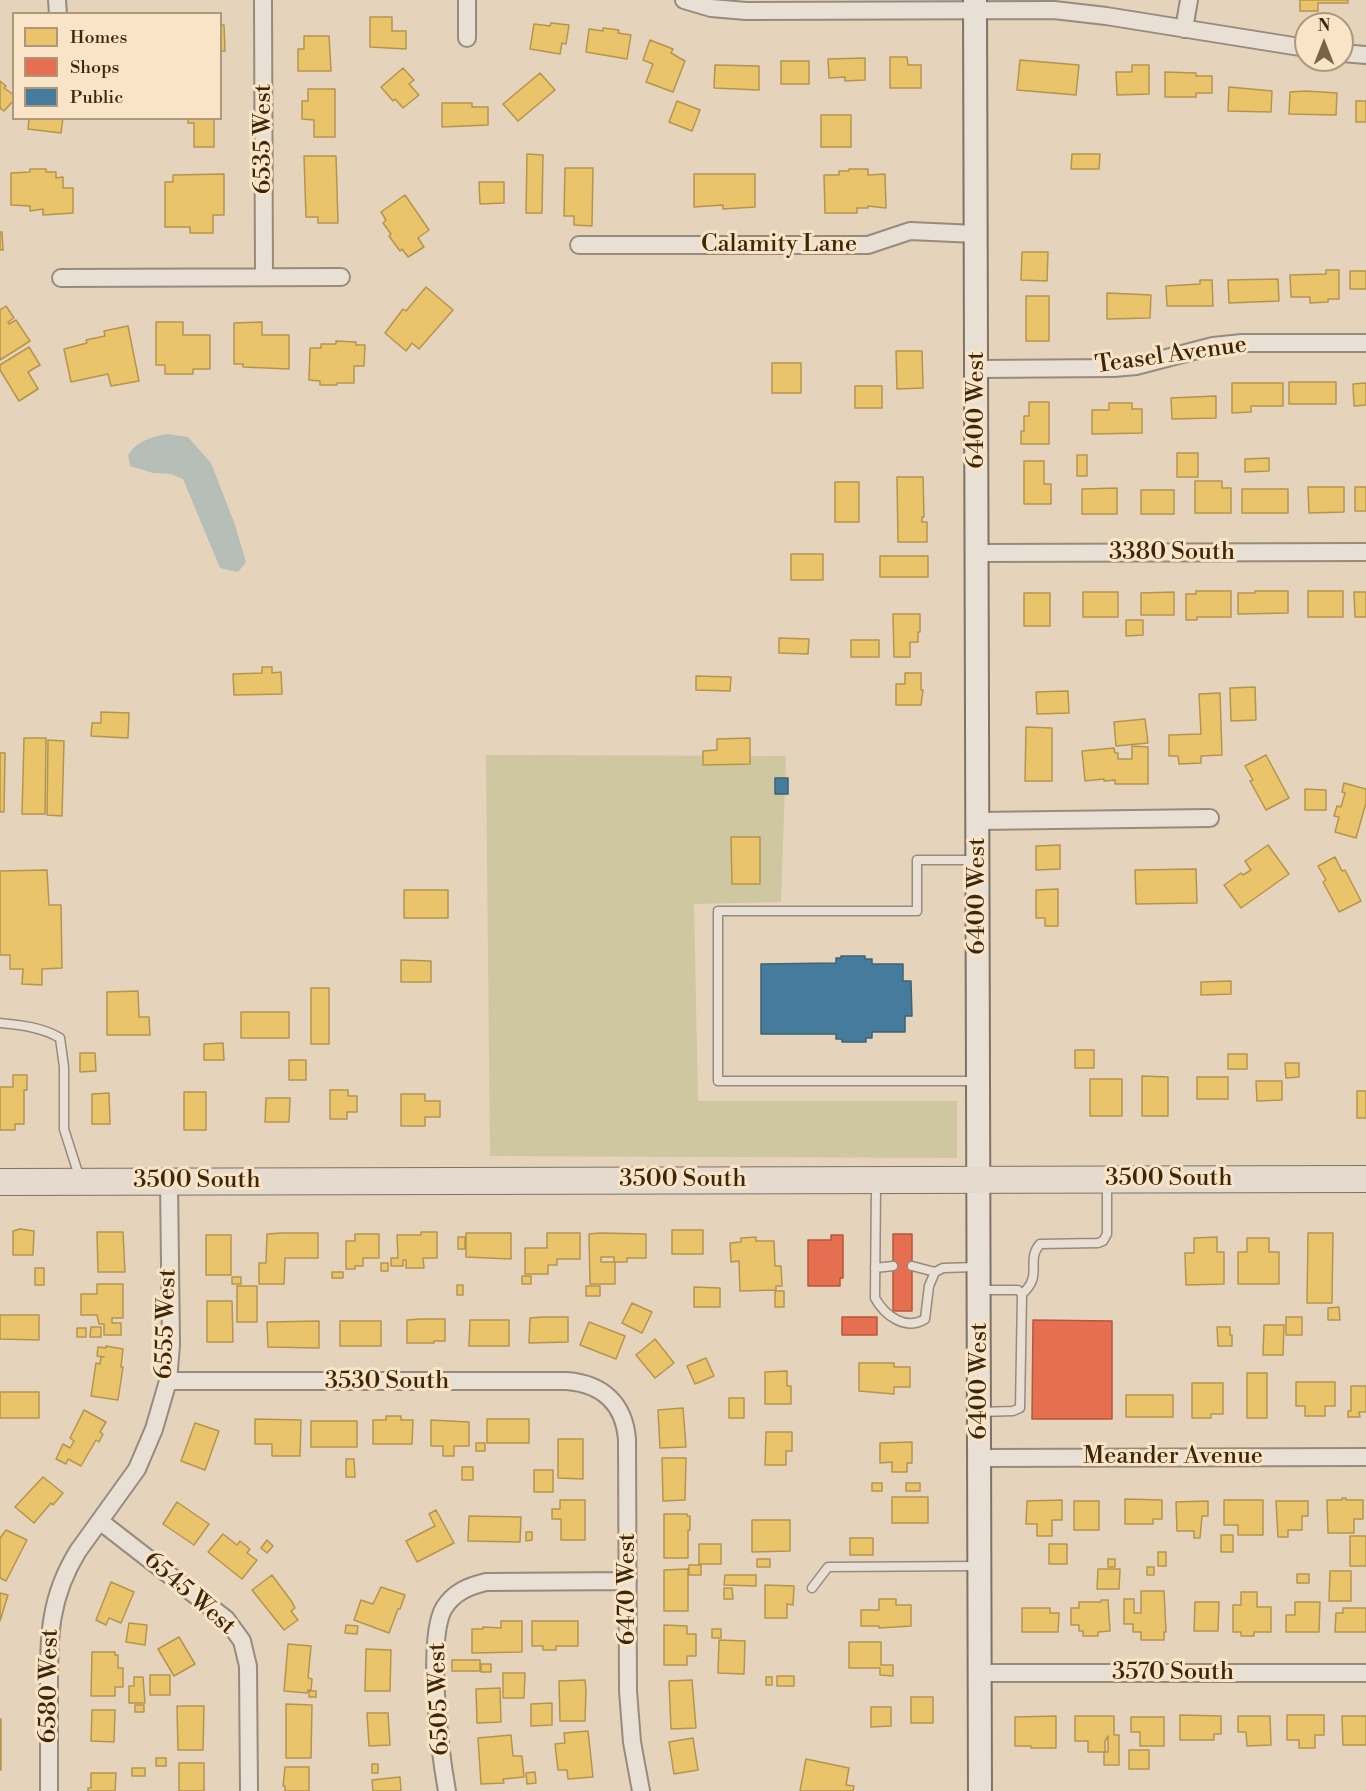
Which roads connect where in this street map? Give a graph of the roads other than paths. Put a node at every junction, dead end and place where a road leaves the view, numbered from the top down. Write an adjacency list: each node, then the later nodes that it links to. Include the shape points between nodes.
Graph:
1 (263, 0): 11 (street, 6535 West)
2 (467, 0): 7 (street)
3 (684, 0): 5 (street, via 711,8 746,11)
4 (1189, 0): 6 (street)
5 (975, 5): 6 (street, via 1071,12); 9 (street, 6400 West)
6 (1184, 29): 8 (street)
7 (467, 38)
8 (1294, 46)
9 (976, 234): 10 (street, Calamity Lane, via 910,231 868,245); 15 (street, 6400 West)
10 (579, 245)
11 (264, 277): 12 (street); 13 (street)
12 (341, 277)
13 (61, 278)
14 (1366, 343): 15 (street, Teasel Avenue, via 1242,343 1213,346 1136,366)
15 (976, 369): 17 (street, 6400 West)
16 (1366, 552): 17 (street, 3380 South)
17 (977, 553): 19 (street, 6400 West)
18 (1210, 818): 19 (street)
19 (978, 821): 20 (street, 6400 West)
20 (978, 860): 22 (street, 6400 West); 22 (lane, via 917,860 917,911 718,911 718,1081)
21 (0, 1023): 28 (lane, via 29,1026 60,1038 64,1129)
22 (979, 1081): 23 (street, 6400 West)
23 (979, 1179): 24 (main road, 3500 South); 26 (main road, 3500 South); 32 (street, 6400 West)
24 (1107, 1179): 25 (main road, 3500 South); 36 (lane, via 1107,1234 1103,1241 1040,1244 1034,1255 1035,1276 1031,1287)
25 (1366, 1179)
26 (876, 1180): 29 (main road, 3500 South); 33 (lane)
27 (0, 1182): 28 (main road, 3500 South)
28 (81, 1182): 29 (main road, 3500 South)
29 (169, 1182): 37 (street, 6555 West)
30 (893, 1266): 33 (lane)
31 (912, 1266): 34 (lane)
32 (980, 1267): 34 (lane, via 943,1268); 35 (street, 6400 West)
33 (875, 1268): 34 (lane, via 875,1298 898,1321 908,1324 925,1319)
34 (935, 1272)
35 (980, 1290): 36 (lane, via 1012,1289); 39 (street, 6400 West)
36 (1022, 1294): 39 (lane, via 1020,1408)
37 (168, 1381): 38 (street, 3530 South, via 567,1381 586,1384); 42 (street, 6555 West, via 137,1469)
38 (604, 1394): 44 (street, 6470 West, via 616,1405 626,1429)
39 (980, 1412): 41 (street, 6400 West)
40 (1366, 1457): 41 (street, Meander Avenue)
41 (980, 1458): 43 (street, 6400 West)
42 (100, 1522): 48 (street, 6580 West, via 70,1565 50,1624); 49 (street, 6545 West, via 226,1619 242,1641 248,1666)
43 (980, 1566): 45 (lane, via 828,1567); 47 (street, 6400 West)
44 (628, 1581): 50 (street, 6505 West, via 486,1582 465,1588 450,1600 437,1633 437,1707); 51 (street, 6470 West, via 629,1708)
45 (812, 1588)
46 (1366, 1673): 47 (street, 3570 South)
47 (980, 1674): 52 (street, 6400 West)
48 (49, 1791)
49 (249, 1791)
50 (447, 1791)
51 (641, 1791)
52 (980, 1791)

